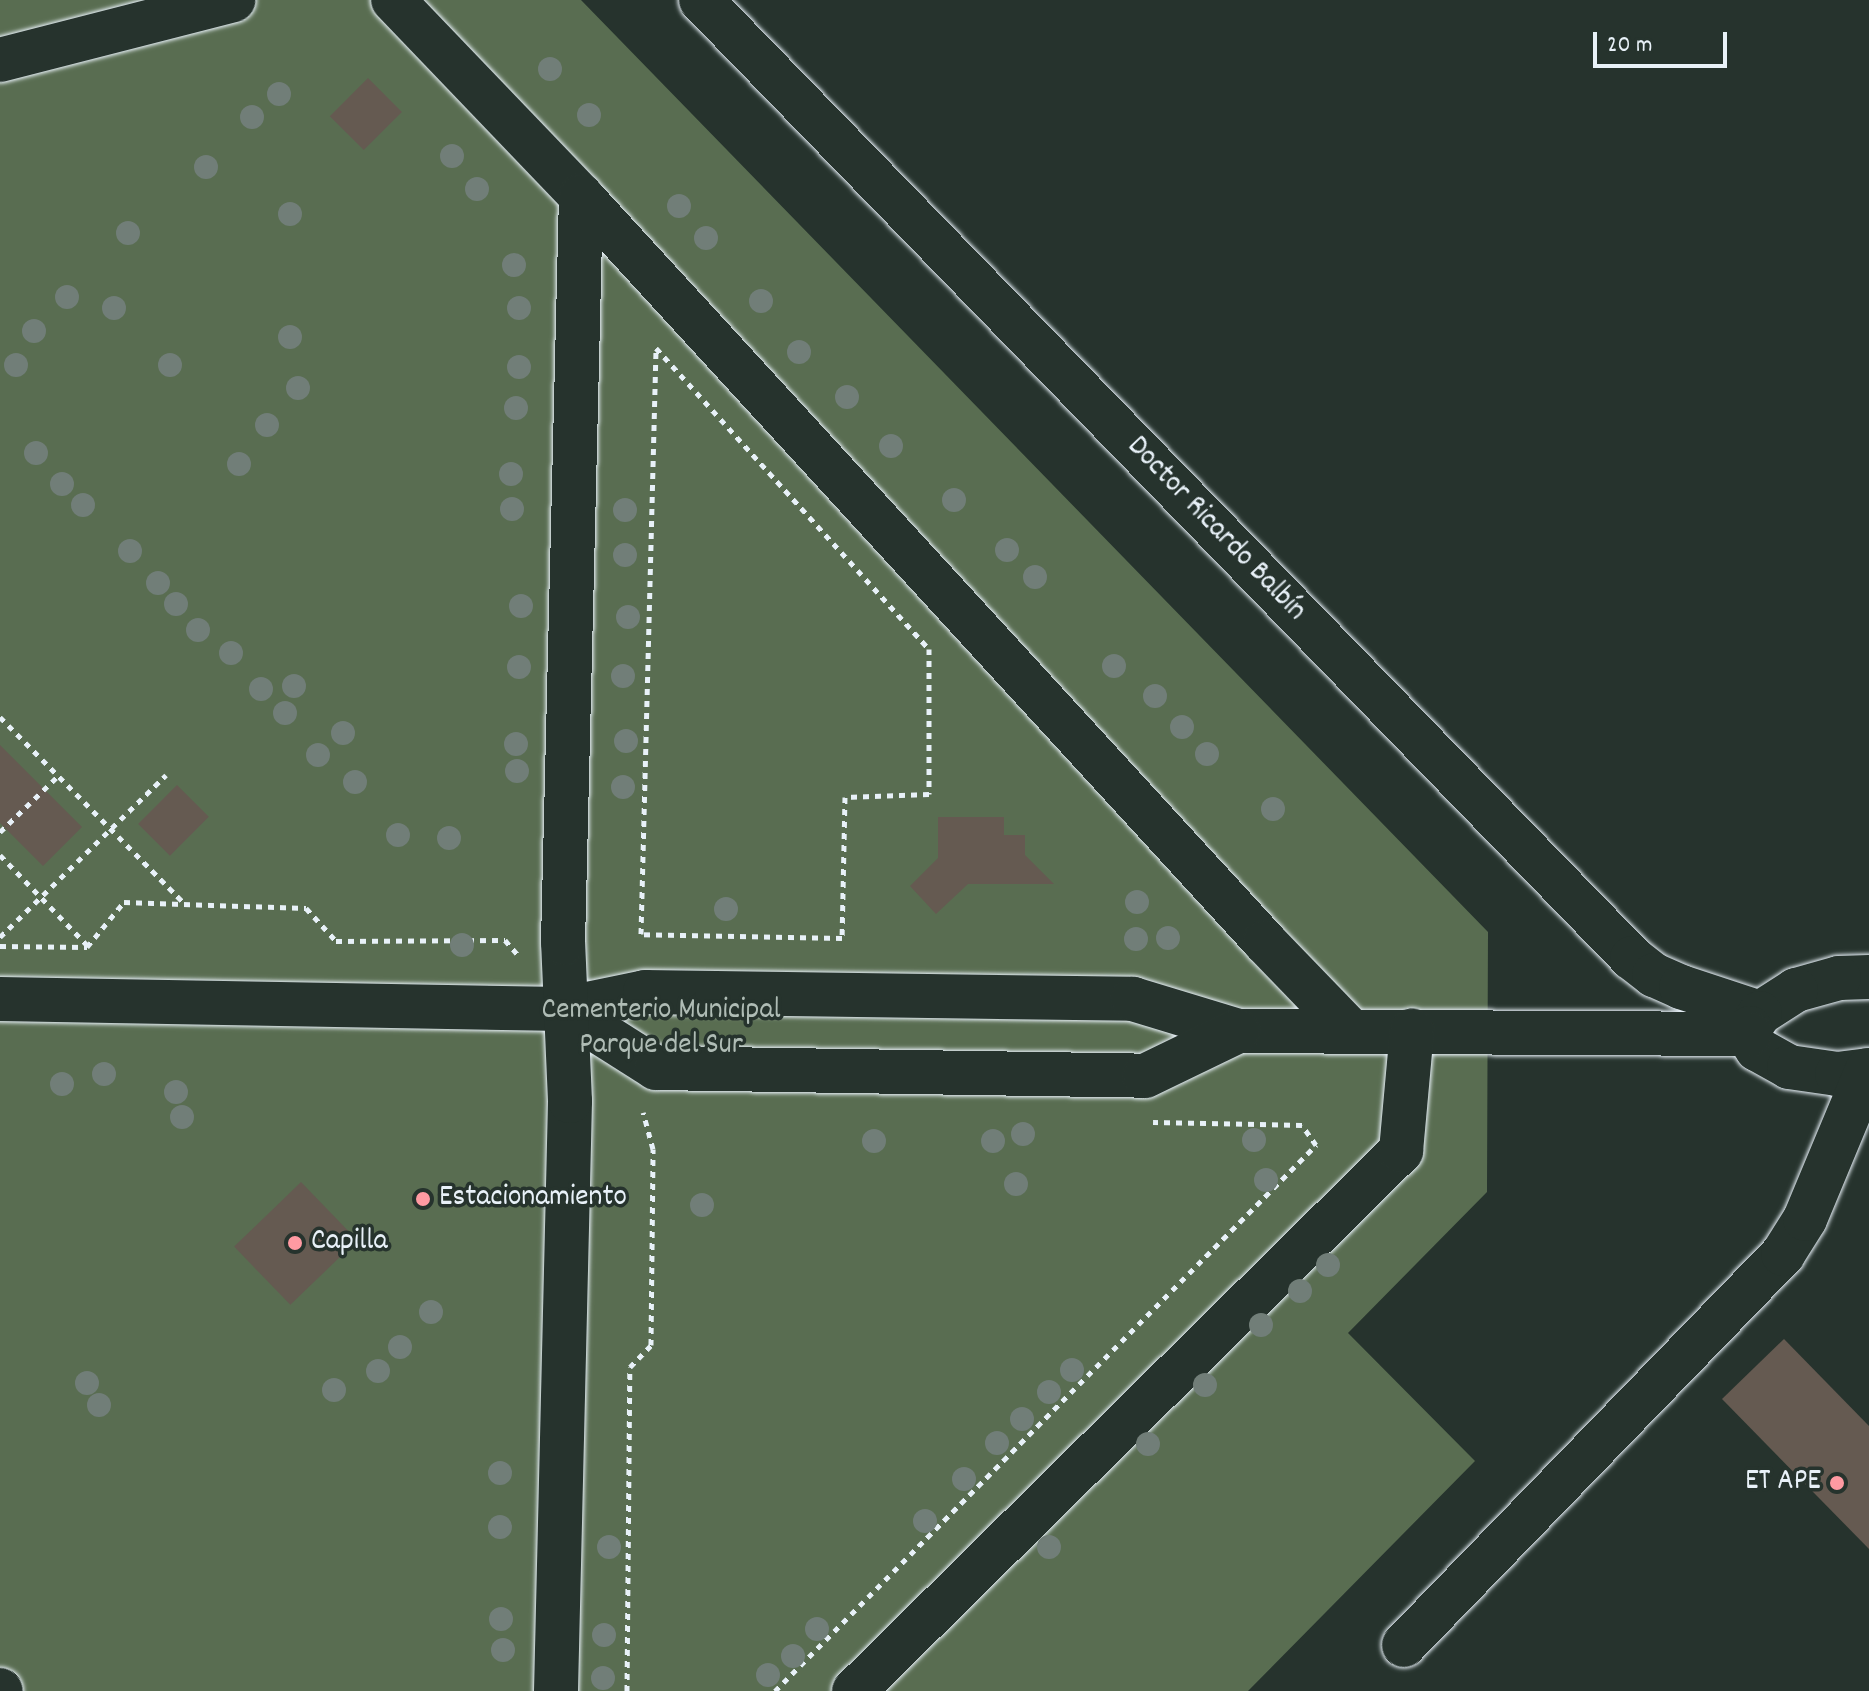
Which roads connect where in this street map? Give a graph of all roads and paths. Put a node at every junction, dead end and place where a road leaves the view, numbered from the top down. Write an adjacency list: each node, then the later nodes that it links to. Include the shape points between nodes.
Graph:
1 (233, 0): 4 (street)
2 (393, 0): 5 (street)
3 (701, 0): 21 (street, Doctor Ricardo Balbín, via 1632,958)
4 (0, 60)
5 (581, 196): 20 (street); 23 (street)
6 (0, 717): 8 (path)
7 (166, 775): 9 (path)
8 (58, 776): 9 (path); 10 (path)
9 (111, 830): 12 (path); 13 (path)
10 (0, 832)
11 (0, 855): 12 (path)
12 (41, 898): 15 (path); 17 (path)
13 (186, 904): 17 (path, via 124,902); 20 (path, via 306,908 336,941 505,940)
14 (641, 934): 14 (path, via 642,886 656,348 929,649 929,794 845,797 842,938)
15 (0, 937)
16 (0, 946): 17 (path)
17 (88, 946)
18 (1869, 977): 21 (street, via 1810,985)
19 (0, 999): 20 (street)
20 (563, 1009): 22 (street, via 645,992 1133,999); 22 (street, via 656,1068 1145,1076); 29 (street, via 570,1101)
21 (1755, 1023): 24 (street); 25 (street, via 1762,1054 1789,1067 1829,1073)
22 (1238, 1031): 23 (street)
23 (1351, 1031): 24 (street)
24 (1412, 1031): 32 (street, via 1401,1151)
25 (1868, 1070): 28 (street, via 1805,1219 1783,1254)
26 (656, 1112): 30 (path, via 640,1112 653,1149 651,1345 630,1367)
27 (1144, 1122): 31 (path, via 1302,1125 1316,1145)
28 (1404, 1645)
29 (556, 1691)
30 (627, 1691)
31 (775, 1691)
32 (854, 1691)

